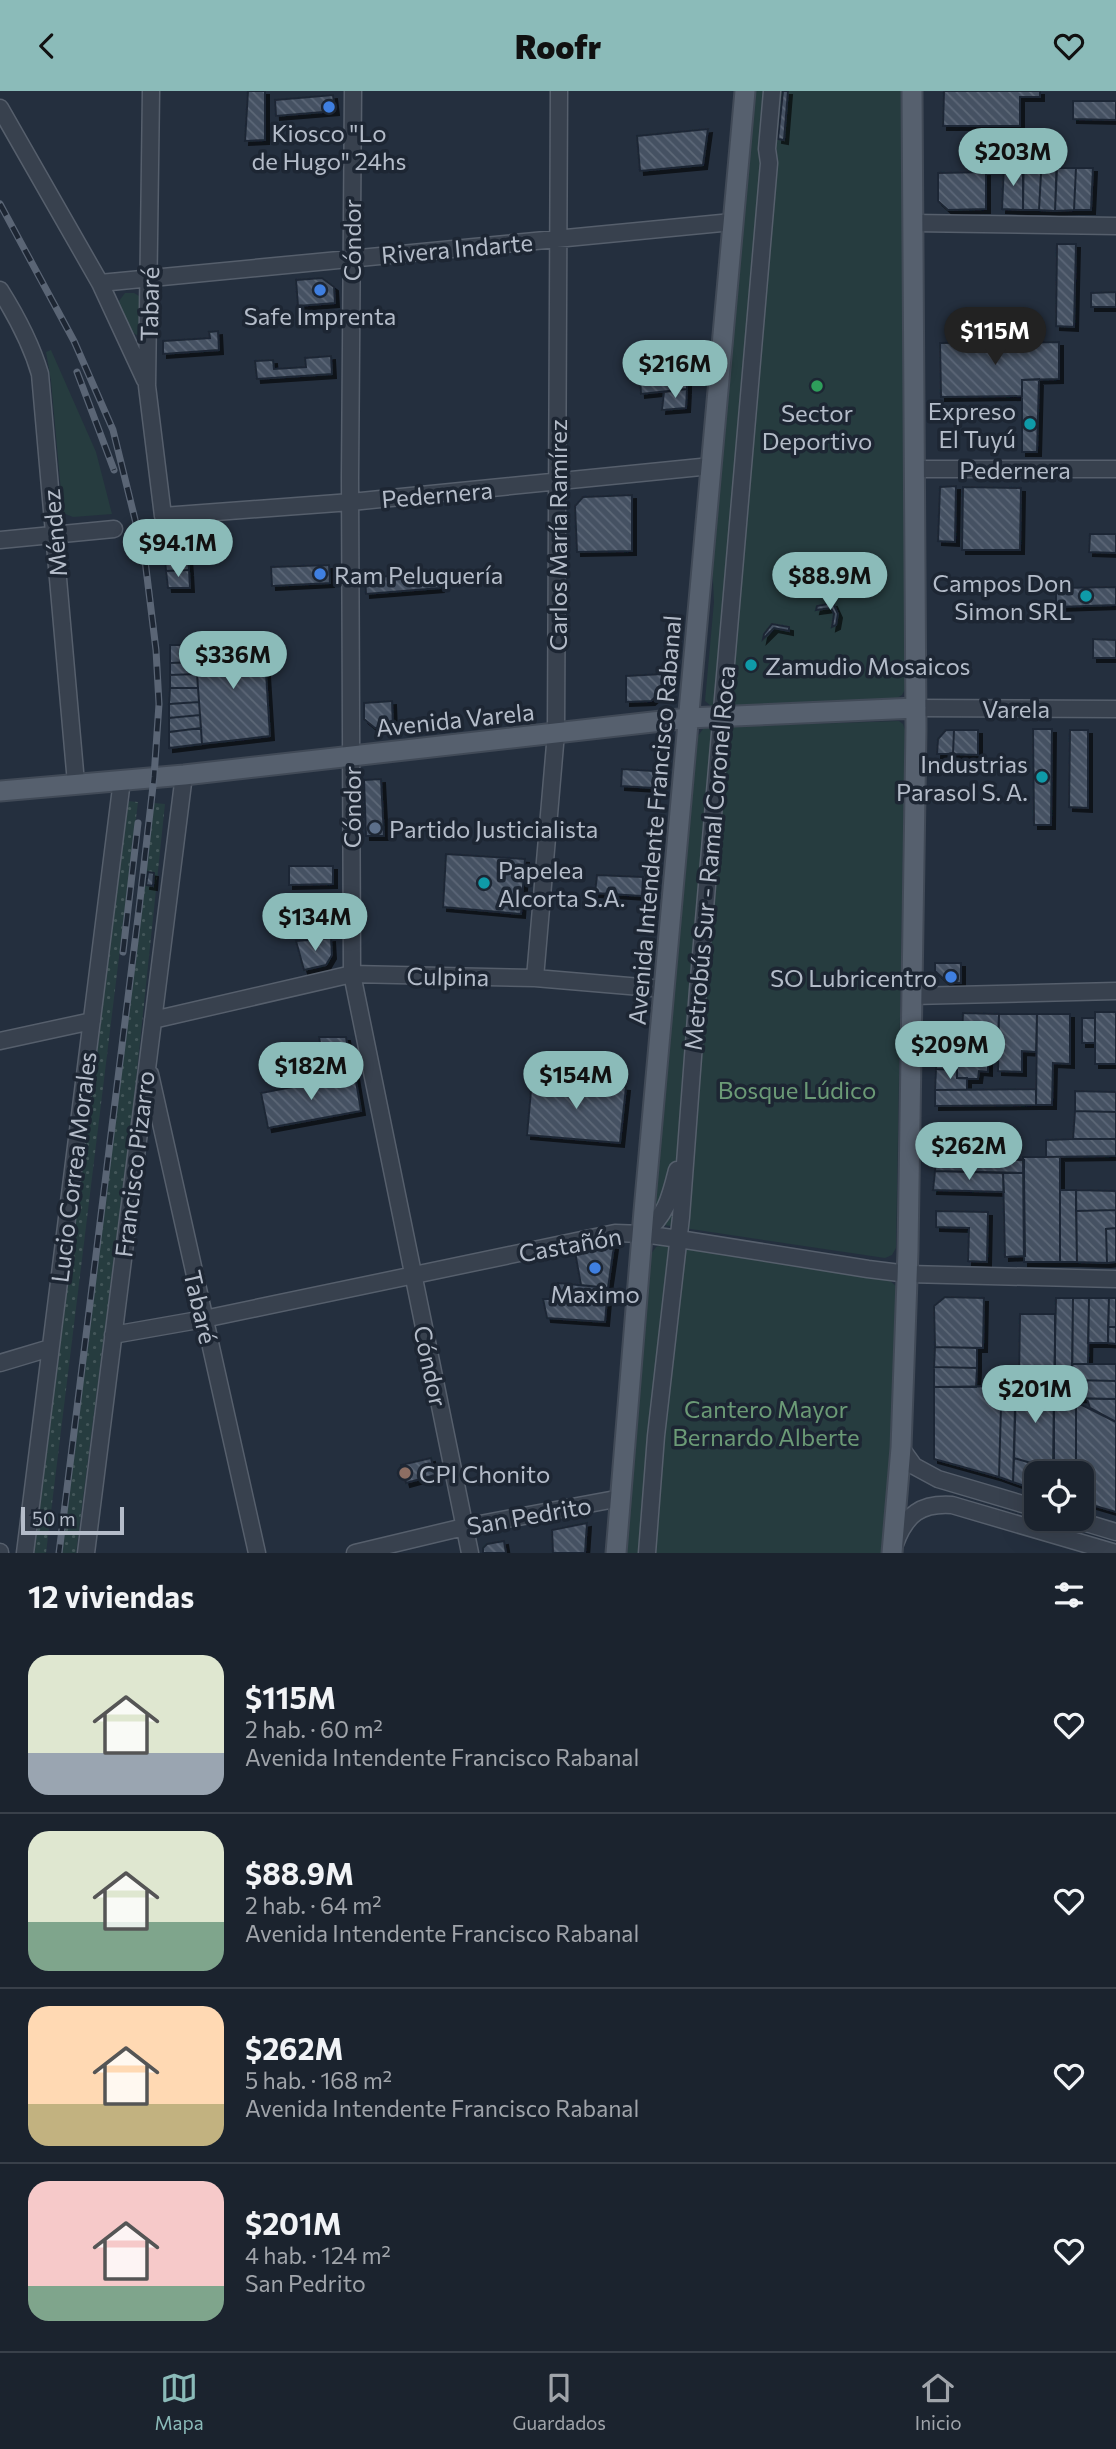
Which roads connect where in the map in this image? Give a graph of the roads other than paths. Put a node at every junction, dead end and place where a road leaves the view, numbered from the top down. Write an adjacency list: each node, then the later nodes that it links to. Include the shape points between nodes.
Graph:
1 (151, 91): 15 (street, Tabaré)
2 (353, 91): 14 (street, Cóndor)
3 (559, 91): 13 (street, Carlos María Ramírez)
4 (745, 91): 10 (main road, Avenida Intendente Francisco Rabanal)
5 (772, 91): 9 (street, Metrobús Sur - Ramal Coronel Roca)
6 (780, 91): 9 (street, Metrobús Sur - Ramal Coronel Roca)
7 (912, 91): 11 (main road)
8 (0, 108): 16 (street)
9 (769, 163): 30 (street, Metrobús Sur - Ramal Coronel Roca)
10 (732, 222): 13 (street, Rivera Indarte); 19 (main road, Avenida Intendente Francisco Rabanal)
11 (914, 223): 12 (street); 20 (main road)
12 (1116, 226)
13 (558, 238): 14 (street, Rivera Indarte); 22 (street, Carlos María Ramírez)
14 (351, 258): 15 (street, Rivera Indarte); 23 (street, Cóndor)
15 (150, 276): 16 (street, Rivera Indarte); 18 (street, Tabaré)
16 (100, 282): 18 (street)
17 (0, 291): 26 (street, Méndez, via 16,314 40,374)
18 (147, 386): 24 (street, Tabaré)
19 (711, 466): 22 (street, Pedernera); 31 (main road, Avenida Intendente Francisco Rabanal)
20 (914, 469): 21 (street, Pedernera); 28 (main road)
21 (1116, 469)
22 (557, 482): 23 (street, Pedernera); 32 (street, Carlos María Ramírez)
23 (351, 502): 24 (street, Pedernera); 33 (street, Cóndor)
24 (163, 516)
25 (114, 529): 26 (street)
26 (55, 535): 27 (street); 36 (street, Méndez)
27 (0, 540)
28 (916, 708): 29 (street, Varela); 30 (main road, Avenida Varela); 42 (main road)
29 (1116, 709)
30 (721, 716): 31 (main road, Avenida Varela); 47 (street, Metrobús Sur - Ramal Coronel Roca)
31 (688, 718): 32 (main road, Avenida Varela); 40 (main road, Avenida Intendente Francisco Rabanal)
32 (556, 733): 33 (main road, Avenida Varela); 39 (street, Carlos María Ramírez)
33 (351, 756): 34 (main road, Avenida Varela); 38 (street, Cóndor)
34 (184, 775): 35 (main road, Avenida Varela); 43 (street, Francisco Pizarro)
35 (122, 780): 36 (main road, Avenida Varela); 44 (street, Lucio Correa Morales)
36 (76, 783): 37 (main road, Avenida Varela)
37 (0, 791)
38 (352, 974): 39 (street, Culpina); 43 (street, Culpina); 50 (street, Cóndor)
39 (535, 978): 40 (street, Culpina)
40 (664, 989): 48 (main road, Avenida Intendente Francisco Rabanal)
41 (1116, 991): 42 (street)
42 (912, 996): 51 (main road)
43 (153, 1020): 46 (street, Francisco Pizarro)
44 (92, 1021): 45 (street); 55 (street, Lucio Correa Morales)
45 (0, 1041)
46 (147, 1061): 53 (street, Tabaré); 54 (street, Francisco Pizarro)
47 (686, 1135): 48 (street, via 670,1198 656,1223); 49 (street, Metrobús Sur - Ramal Coronel Roca)
48 (643, 1234): 49 (street, Castañón); 50 (street, Castañón, via 615,1234); 58 (main road, Avenida Intendente Francisco Rabanal)
49 (679, 1238): 51 (street, Castañón); 69 (street, Metrobús Sur - Ramal Coronel Roca)
50 (412, 1274): 53 (street, Castañón); 61 (street, Cóndor)
51 (908, 1274): 52 (street, Castañón); 57 (main road)
52 (1116, 1279)
53 (204, 1319): 54 (street, Castañón); 65 (street, Tabaré)
54 (113, 1335): 64 (street, Francisco Pizarro)
55 (50, 1348): 56 (street); 63 (street, Lucio Correa Morales)
56 (0, 1363)
57 (901, 1448): 59 (street, via 914,1465 938,1479); 70 (main road)
58 (621, 1498): 61 (street, San Pedrito); 68 (main road, Avenida Intendente Francisco Rabanal)
59 (1024, 1504)
60 (1094, 1525): 62 (street)
61 (464, 1527): 66 (street, San Pedrito); 67 (street, Cóndor)
62 (1116, 1532)
63 (26, 1553)
64 (86, 1553)
65 (257, 1553)
66 (355, 1553)
67 (470, 1553)
68 (616, 1553)
69 (647, 1553)
70 (892, 1553): 71 (street, via 907,1520 934,1504 952,1505)
71 (1116, 1553)

